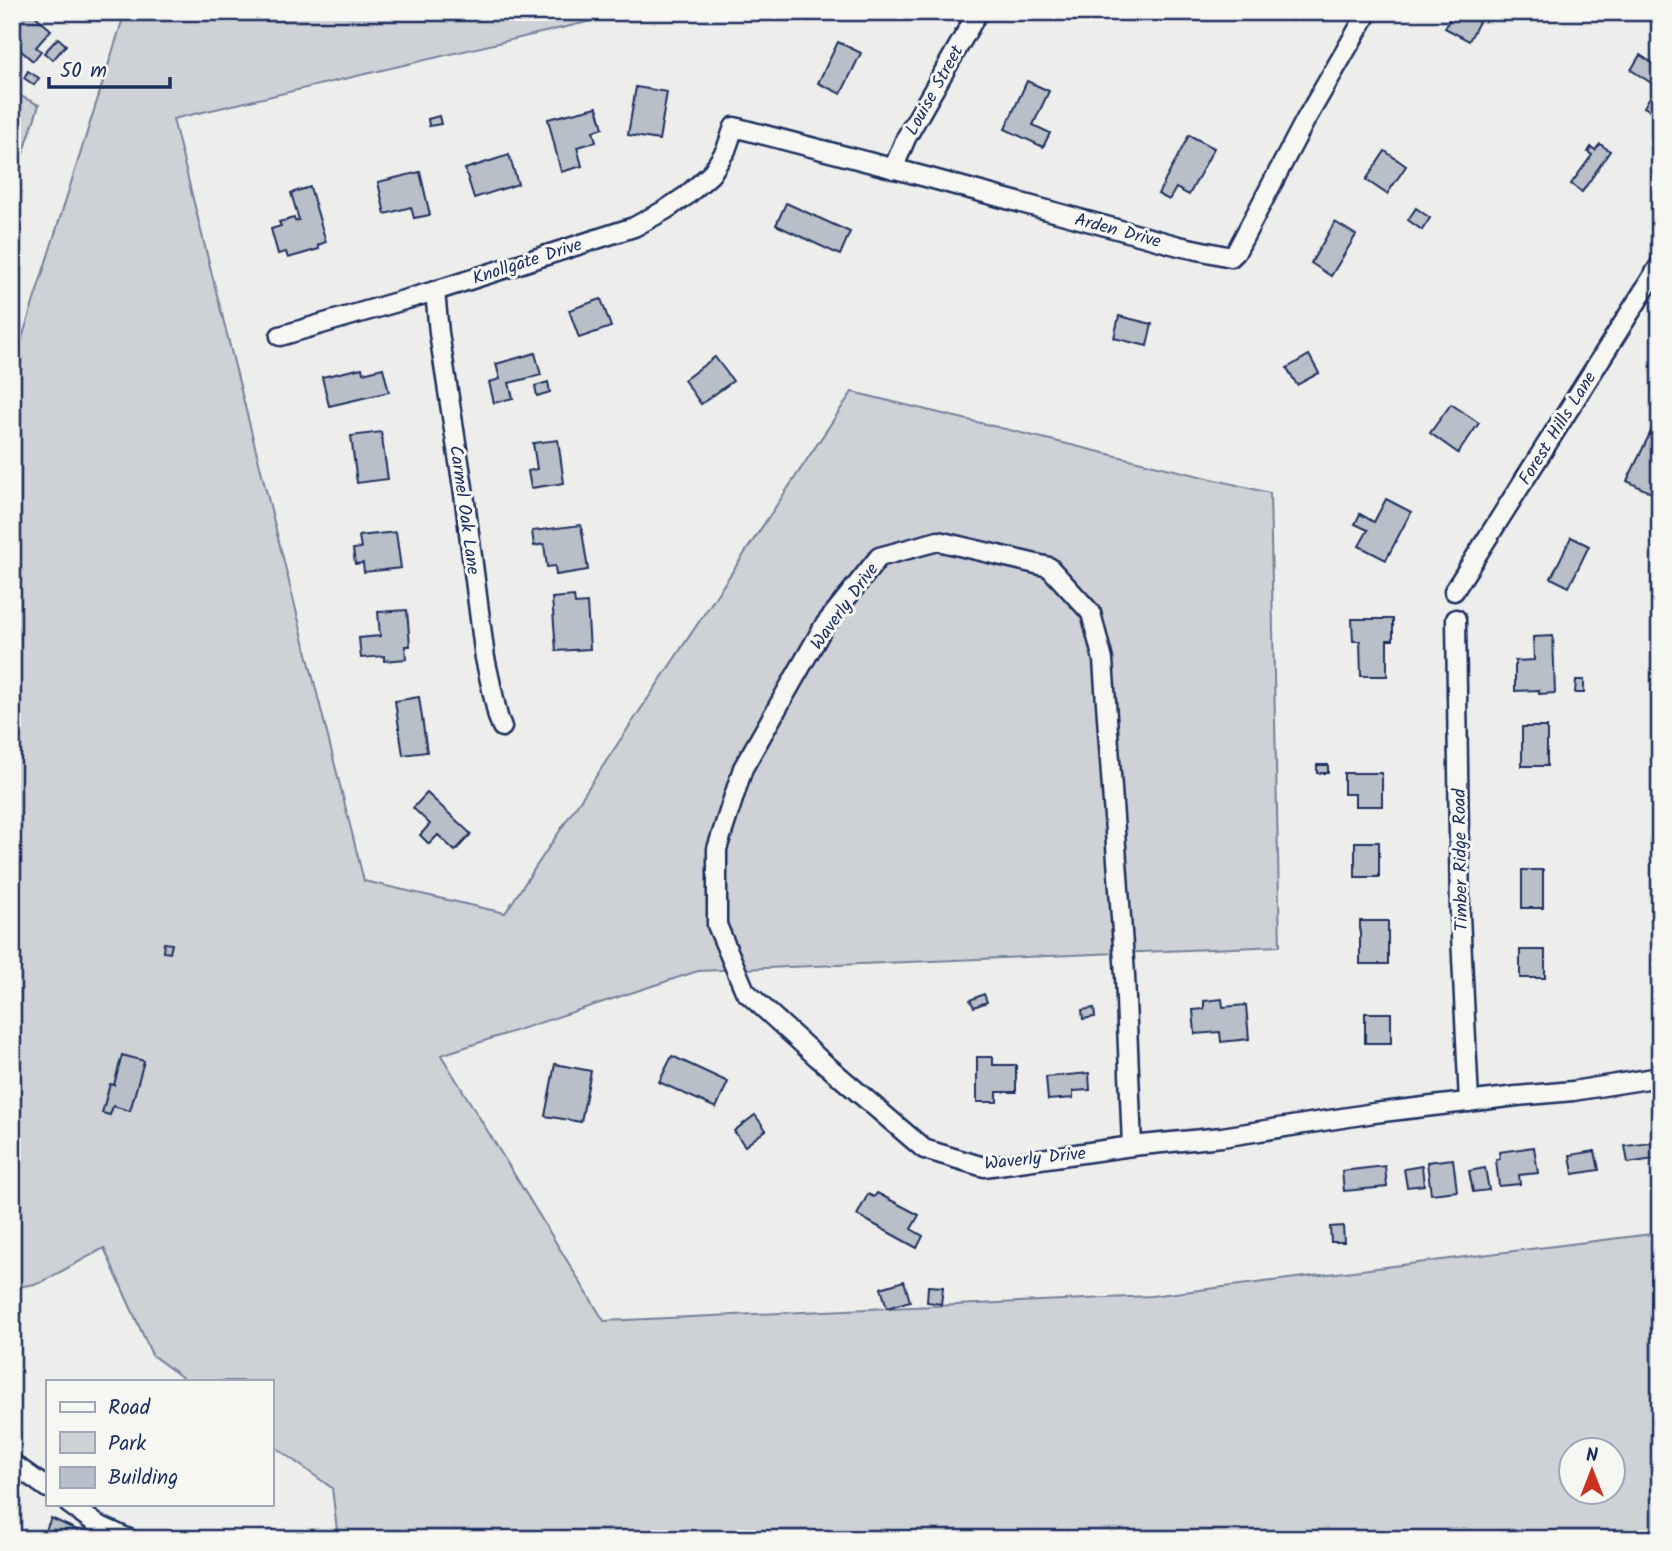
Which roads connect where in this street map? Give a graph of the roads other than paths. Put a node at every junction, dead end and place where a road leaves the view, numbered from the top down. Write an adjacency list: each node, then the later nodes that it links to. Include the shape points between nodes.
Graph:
1 (978, 12): 4 (street, Louise Street)
2 (1368, 12): 4 (street, Arden Drive, via 1231,257)
3 (734, 127): 4 (street, Arden Drive); 6 (street, Knollgate Drive, via 711,174 655,215 634,226)
4 (892, 169)
5 (1660, 265): 8 (street, Forest Hills Lane)
6 (435, 291): 7 (street, Knollgate Drive); 10 (street, Carmel Oak Lane, via 485,658)
7 (280, 336)
8 (1454, 591)
9 (1457, 619): 12 (street, Timber Ridge Road, via 1460,915)
10 (502, 727)
11 (1660, 1077): 12 (street, Waverly Drive)
12 (1469, 1102): 13 (street, Waverly Drive)
13 (1132, 1146): 13 (street, Waverly Drive, via 984,1167 925,1149 745,991 717,925 717,849 743,768 824,626 879,557 938,541 1049,567 1091,613 1103,660)
14 (12, 1462): 15 (street)
15 (46, 1487)
16 (72, 1506): 17 (street)
17 (129, 1539)

